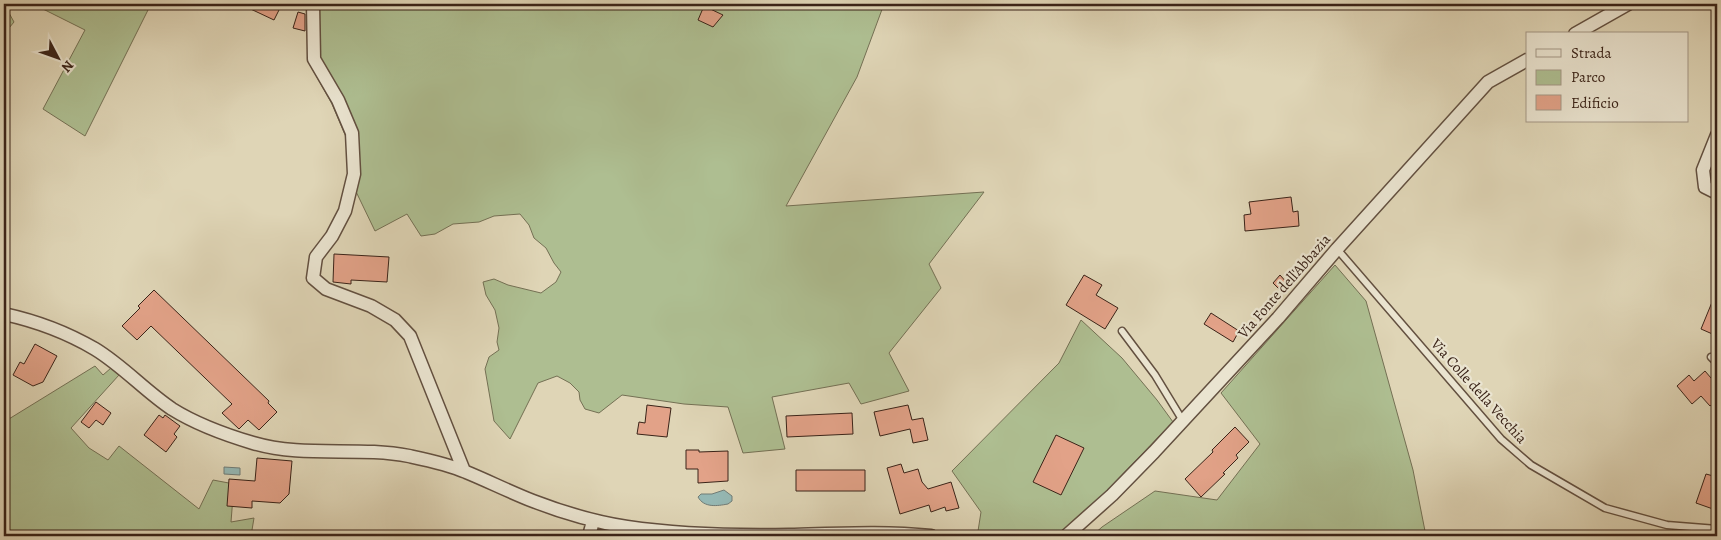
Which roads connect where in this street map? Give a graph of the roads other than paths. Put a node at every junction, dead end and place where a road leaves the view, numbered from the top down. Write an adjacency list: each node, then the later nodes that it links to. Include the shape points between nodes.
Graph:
1 (313, 4): 13 (street, via 314,59 338,100 352,133 354,174 345,211 316,257 313,278 326,289 371,306 395,320 410,336)
2 (1628, 4): 3 (street)
3 (1579, 32)
4 (1526, 61): 7 (street, Via Fonte dell'Abbazia, via 1488,82)
5 (1717, 135): 6 (street, via 1703,170 1705,187)
6 (1717, 193)
7 (1337, 249): 12 (street, Via Fonte dell'Abbazia); 15 (lane, Via Colle della Vecchia, via 1501,439 1531,465 1605,508 1667,525)
8 (4, 314): 13 (street, via 38,323 79,340 122,368 182,415 250,442 289,450 400,454)
9 (1122, 331): 12 (lane)
10 (1711, 357): 11 (lane)
11 (1717, 364)
12 (1184, 421): 18 (street, Via Fonte dell'Abbazia, via 1119,488)
13 (464, 471): 14 (street, via 533,501)
14 (593, 520): 16 (street); 17 (street, via 643,529 703,534 899,532)
15 (1717, 529)
16 (590, 536)
17 (930, 536)
18 (1066, 536)

